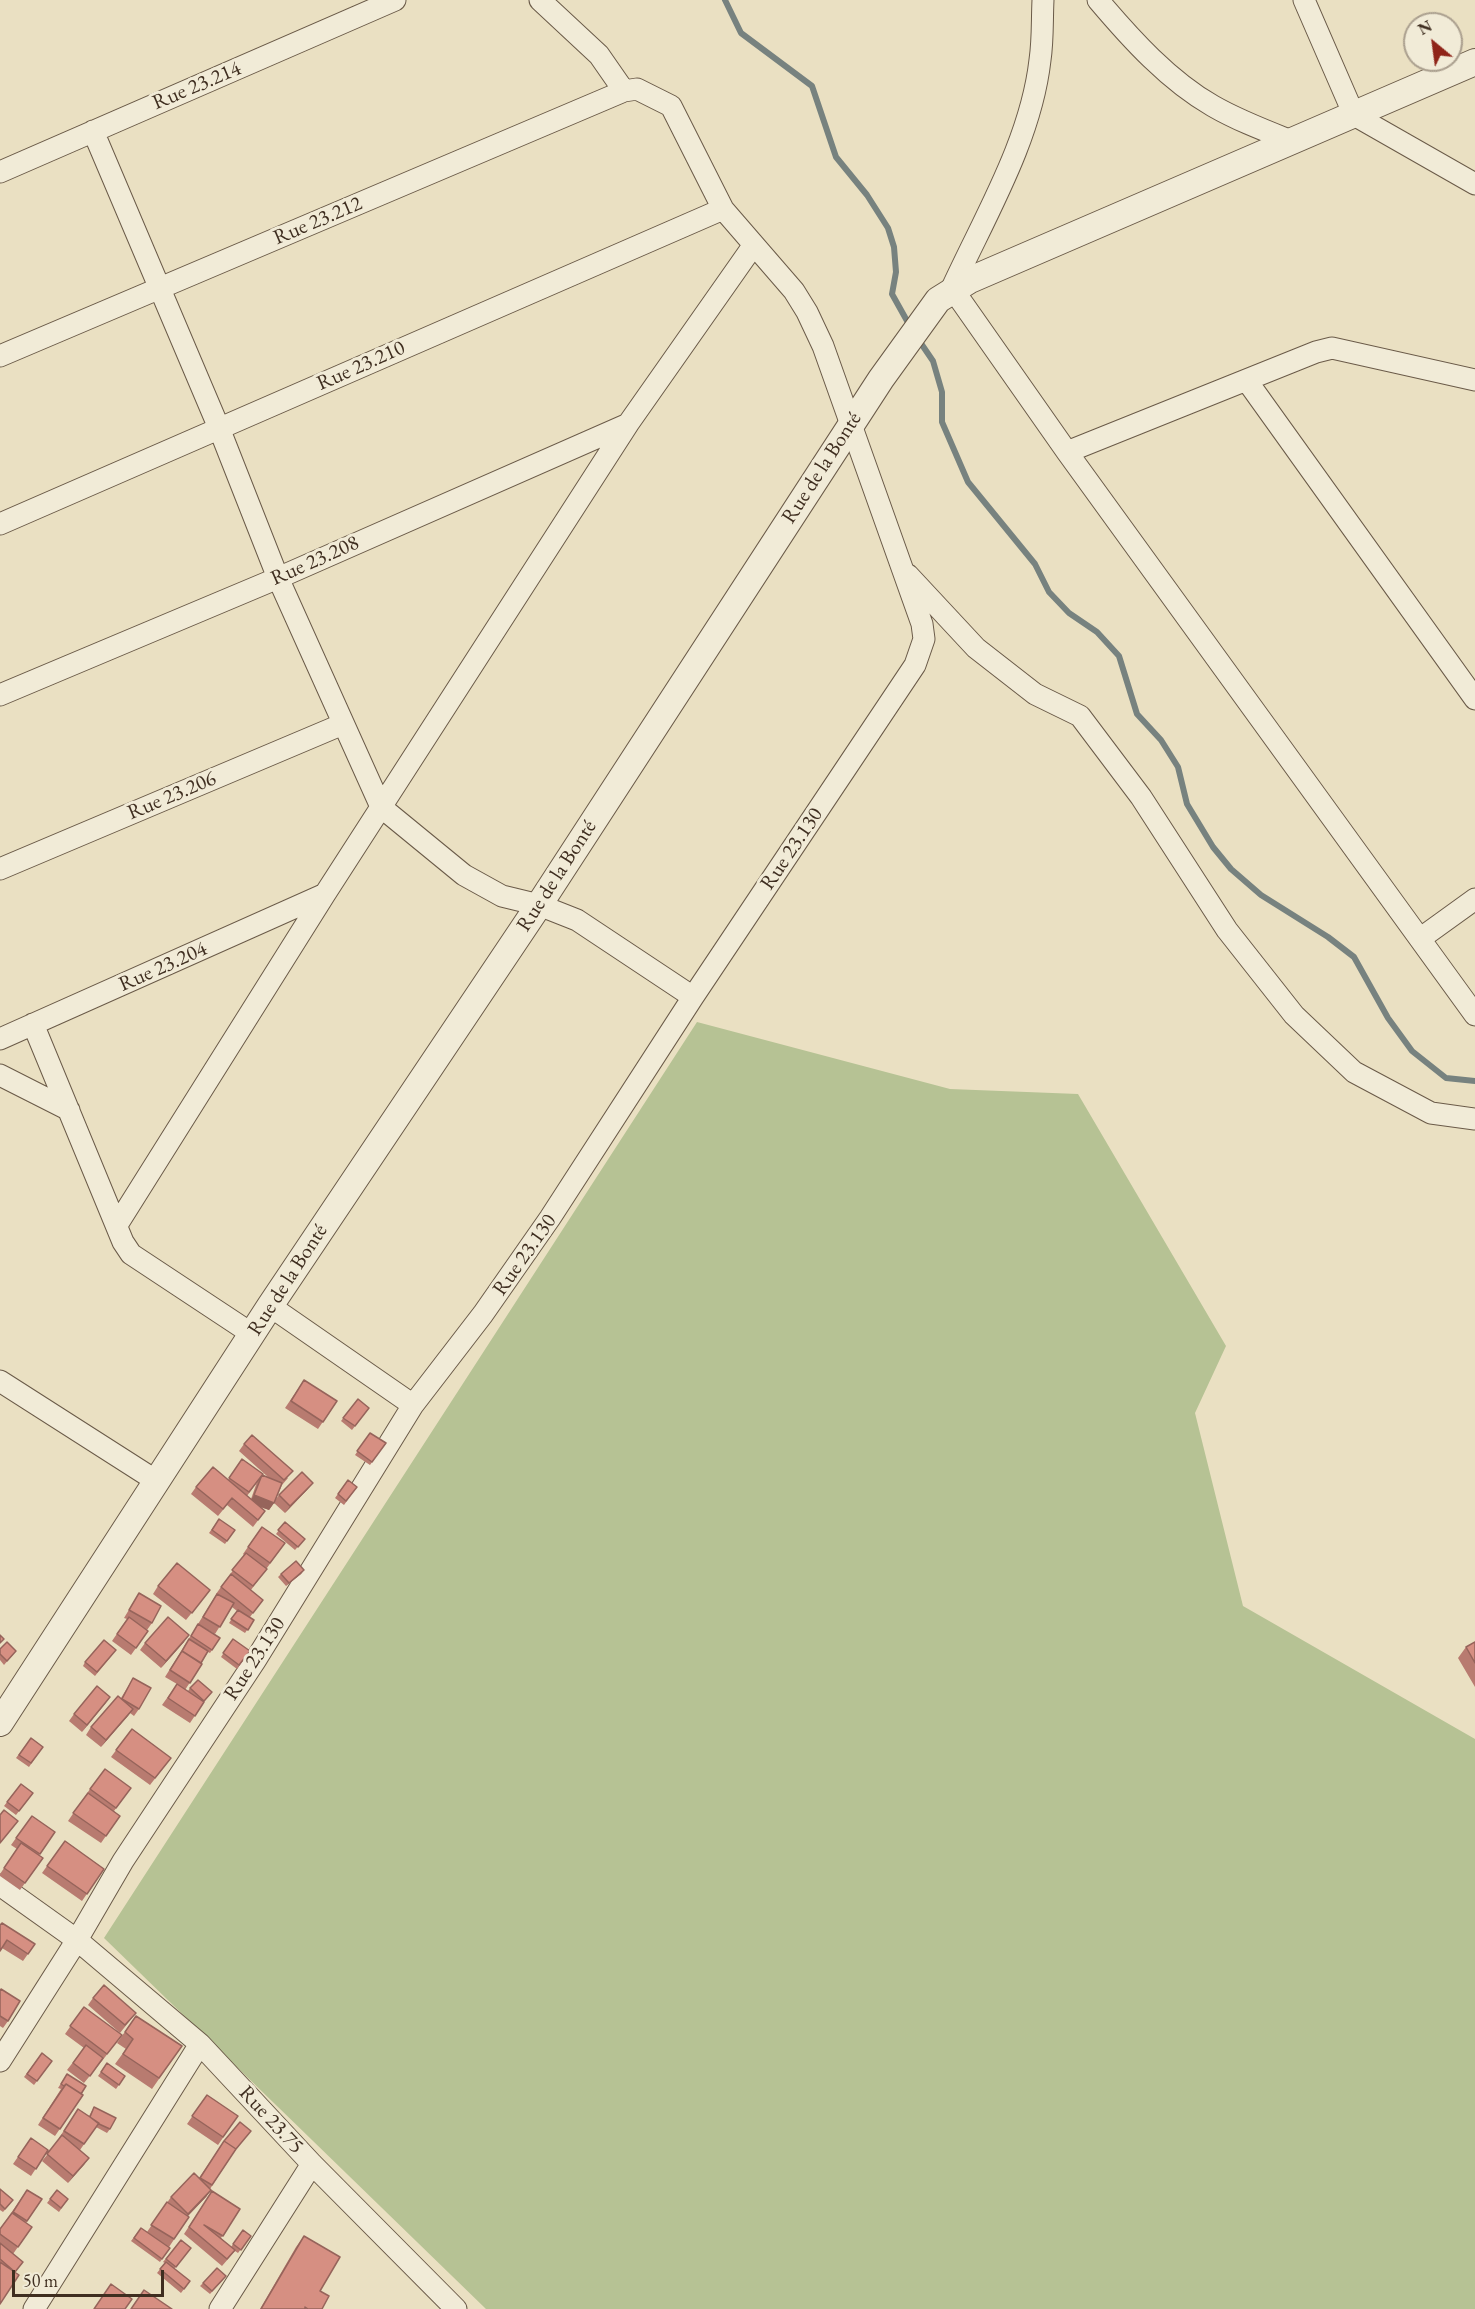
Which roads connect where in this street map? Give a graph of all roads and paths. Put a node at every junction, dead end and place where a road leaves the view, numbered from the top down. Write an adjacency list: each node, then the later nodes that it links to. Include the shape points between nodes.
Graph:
1 (395, 0): 9 (street, Rue 23.214)
2 (540, 0): 7 (street)
3 (1043, 0): 16 (street, Rue de la Bonté, via 1040,61 1029,112 1009,165)
4 (1098, 0): 10 (street, via 1181,84 1243,122)
5 (1304, 0): 8 (street)
6 (1475, 62): 8 (street)
7 (631, 90): 13 (street, Rue 23.130, via 671,106); 15 (street, Rue 23.212)
8 (1354, 115): 10 (street); 12 (street)
9 (93, 131): 11 (street, Rue 23.214); 15 (street)
10 (1294, 142): 16 (street)
11 (0, 172)
12 (1475, 184)
13 (723, 209): 14 (street, Rue 23.130); 22 (street, Rue 23.210)
14 (753, 246): 20 (street); 21 (street, Rue 23.130, via 794,291 807,312)
15 (161, 287): 17 (street, Rue 23.212); 22 (street)
16 (945, 294): 21 (street, Rue de la Bonté); 23 (street)
17 (0, 356)
18 (1475, 380): 19 (street, via 1332,348)
19 (1247, 381): 23 (street); 28 (street)
20 (628, 424): 26 (street, Rue 23.208); 30 (street)
21 (851, 424): 25 (street, Rue 23.130); 34 (street, Rue de la Bonté)
22 (219, 428): 24 (street, Rue 23.210); 26 (street)
23 (1067, 452): 35 (street)
24 (0, 524)
25 (902, 568): 36 (street, Rue 23.130, via 922,624 924,639 915,665); 42 (street, via 976,648 1035,694 1080,716 1141,797 1227,930 1294,1015 1354,1072 1431,1113)
26 (278, 578): 27 (street, Rue 23.208); 29 (street)
27 (0, 695)
28 (1475, 699)
29 (343, 723): 30 (street); 31 (street, Rue 23.206)
30 (381, 807): 32 (street); 34 (street, via 464,874 502,896)
31 (0, 869)
32 (325, 894): 38 (street, Rue 23.204); 43 (street)
33 (1475, 899): 35 (street)
34 (539, 905): 36 (street, via 577,920); 44 (street, Rue de la Bonté)
35 (1421, 938): 37 (street)
36 (693, 997): 47 (street, Rue 23.130, via 550,1218)
37 (1475, 1016)
38 (33, 1024): 39 (street, Rue 23.204); 41 (street)
39 (0, 1039)
40 (0, 1074): 41 (street)
41 (69, 1110): 43 (street)
42 (1475, 1119)
43 (117, 1225): 45 (street, via 131,1254)
44 (270, 1306): 45 (street, Rue de la Bonté); 47 (street)
45 (252, 1334): 48 (street, Rue de la Bonté)
46 (0, 1381): 48 (street)
47 (414, 1405): 51 (street, Rue 23.130, via 261,1651 123,1861)
48 (158, 1482): 49 (street, Rue de la Bonté)
49 (0, 1724)
50 (0, 1885): 51 (street, Rue 23.75)
51 (77, 1940): 52 (street, Rue 23.75); 53 (street, Rue 23.130)
52 (200, 2044): 54 (street, Rue 23.75); 55 (street)
53 (0, 2061)
54 (312, 2164): 56 (street); 57 (street, Rue 23.75)
55 (34, 2309)
56 (220, 2309)
57 (456, 2309)

